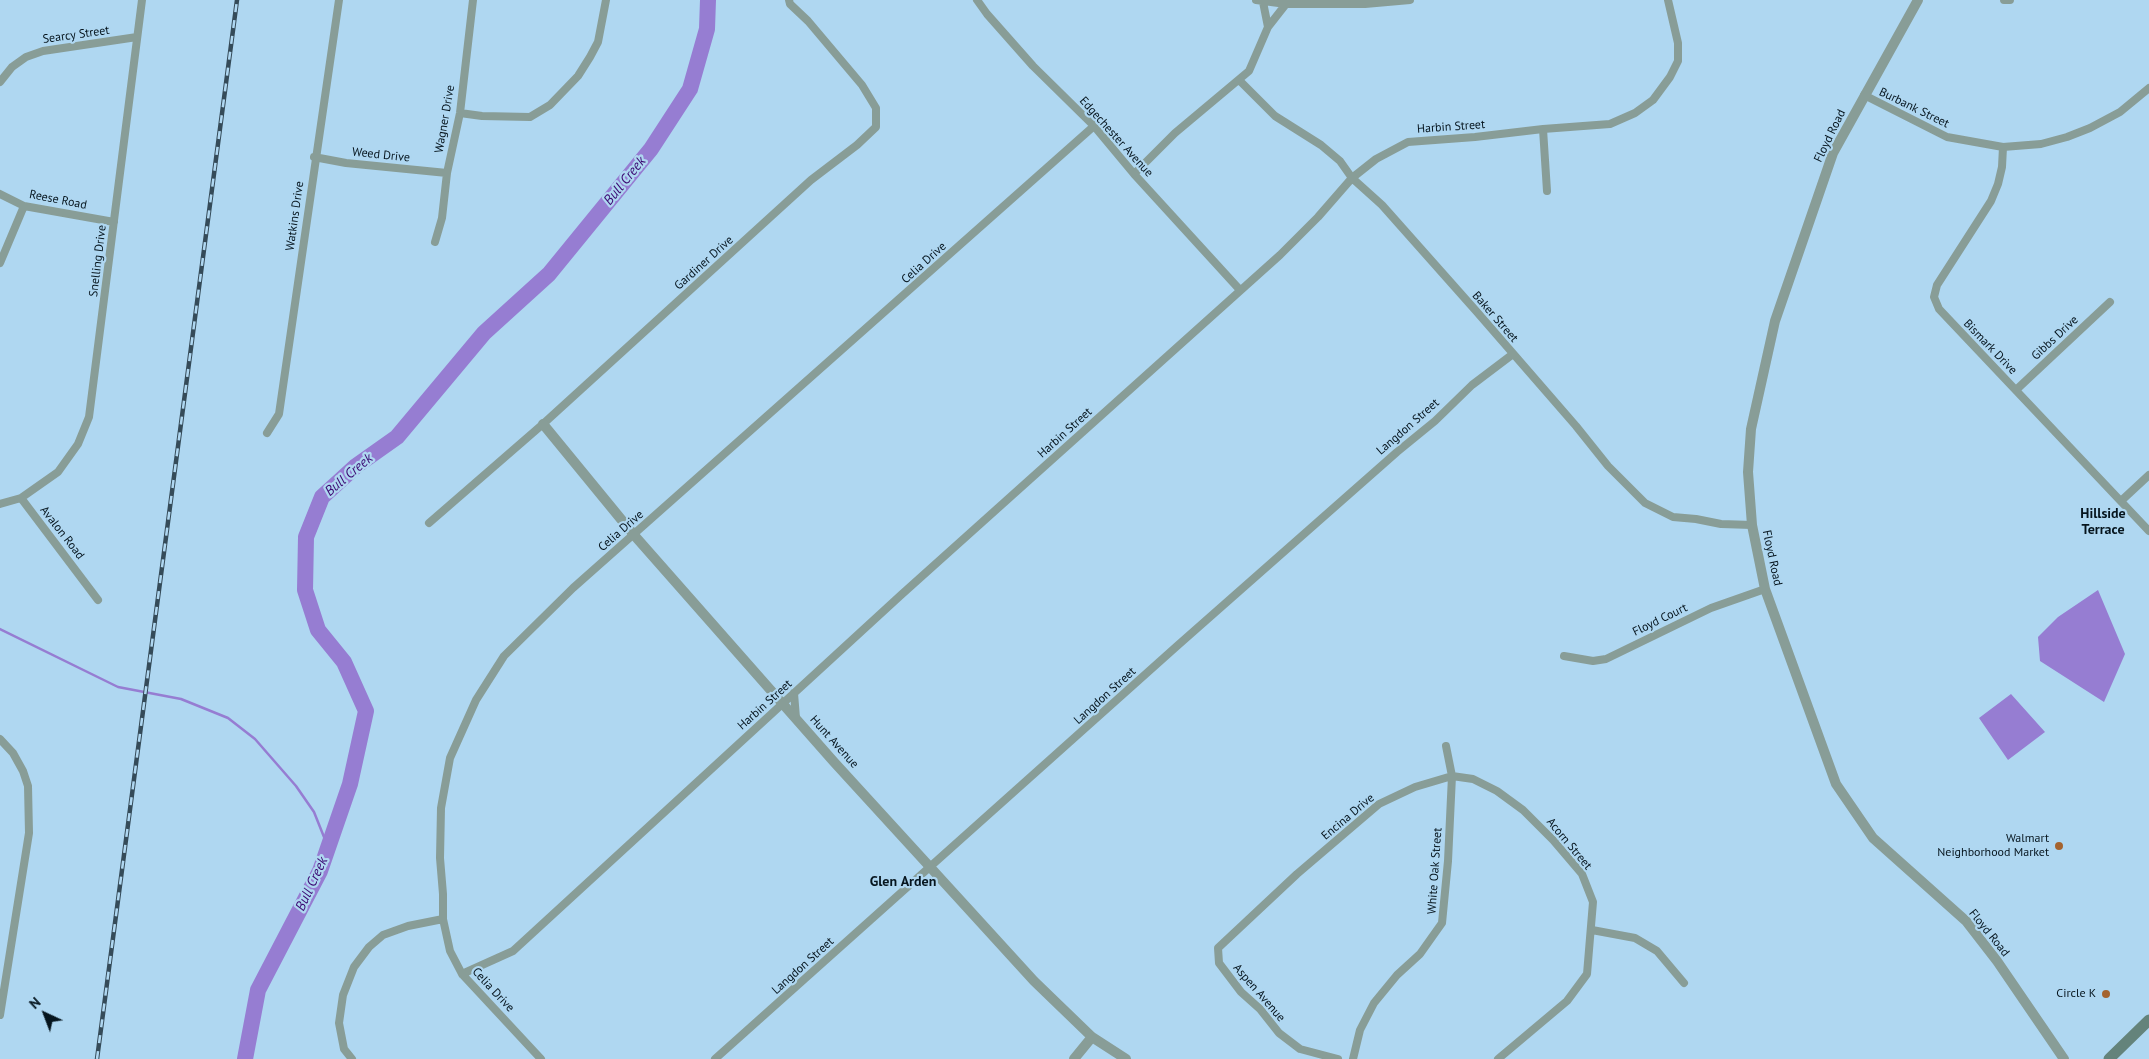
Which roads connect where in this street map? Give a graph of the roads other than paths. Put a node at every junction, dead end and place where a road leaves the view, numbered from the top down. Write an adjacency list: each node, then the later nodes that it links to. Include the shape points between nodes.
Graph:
1 (142, 0): 15 (street, Snelling Drive)
2 (339, 0): 24 (street, Watkins Drive)
3 (473, 0): 20 (street, Wagner Drive)
4 (606, 0): 20 (street, via 598,42 590,57 578,76 550,105 530,117)
5 (789, 0): 38 (street, Gardiner Drive, via 862,85 876,108 876,127 811,180)
6 (977, 0): 21 (street, Edgechester Avenue, via 1033,66)
7 (1410, 0): 13 (street, via 1365,4)
8 (1668, 0): 22 (street, Harbin Street, via 1678,43 1678,61 1652,100 1635,113 1610,124)
9 (1918, 0): 19 (street, Floyd Road)
10 (2004, 0): 11 (street)
11 (2010, 0)
12 (1260, 1): 13 (street); 14 (street)
13 (1286, 4): 14 (street)
14 (1268, 27): 16 (street, via 1249,71)
15 (137, 37): 17 (street, Searcy Street, via 43,51 12,67); 31 (street, Snelling Drive)
16 (1239, 80): 26 (street, via 1176,133); 27 (street, Baker Street, via 1275,116 1334,156)
17 (0, 82)
18 (2149, 88): 23 (street, Burbank Street, via 2120,112 2090,128 2041,144)
19 (1864, 95): 23 (street, Burbank Street, via 1947,137); 45 (street, Floyd Road, via 1833,153 1775,321 1751,429 1748,472)
20 (460, 113): 25 (street, Wagner Drive)
21 (1094, 126): 26 (street, Edgechester Avenue); 47 (street, Celia Drive)
22 (1543, 128): 27 (street, Harbin Street, via 1408,142 1376,159); 28 (street)
23 (2003, 147): 37 (street, Bismark Drive, via 2002,166 1994,193 1937,285 1934,297 1939,310)
24 (314, 157): 25 (street, Weed Drive); 39 (street, Watkins Drive, via 278,414)
25 (447, 173): 32 (street, Wagner Drive)
26 (1134, 174): 34 (street, Edgechester Avenue)
27 (1352, 178): 34 (street, Harbin Street, via 1280,255); 36 (street, Baker Street, via 1382,205)
28 (1547, 190)
29 (0, 194): 30 (street, Reese Road)
30 (24, 206): 31 (street, Reese Road); 33 (street)
31 (114, 222): 41 (street, Snelling Drive, via 89,417 69,459 52,476)
32 (436, 242)
33 (0, 263)
34 (1240, 290): 51 (street, Harbin Street)
35 (2110, 302): 37 (street, Gibbs Drive)
36 (1513, 354): 45 (street, Baker Street, via 1608,466 1645,503 1672,517); 57 (street, Langdon Street, via 1472,385)
37 (2016, 390): 42 (street, Bismark Drive)
38 (543, 424): 44 (street, Gardiner Drive); 47 (street, Hunt Avenue)
39 (267, 433)
40 (2149, 474): 42 (street)
41 (20, 498): 43 (street); 49 (street, Avalon Road)
42 (2121, 501): 46 (street, Bismark Drive)
43 (0, 504)
44 (429, 523)
45 (1752, 525): 48 (street, Floyd Road)
46 (2149, 531)
47 (634, 535): 52 (street, Hunt Avenue); 59 (street, Celia Drive, via 573,588 504,656 476,700 450,758 441,808)
48 (1765, 590): 50 (street, Floyd Court, via 1711,608 1606,659 1594,661); 74 (street, Floyd Road, via 1836,784 1873,838 1966,921)
49 (98, 600)
50 (1564, 656)
51 (794, 693): 52 (street, Harbin Street); 53 (street)
52 (783, 704): 53 (street, Hunt Avenue); 61 (street, Harbin Street, via 512,951)
53 (796, 718): 57 (street, Hunt Avenue)
54 (0, 739): 63 (street, via 24,770 28,786 29,833)
55 (1446, 746): 56 (street, White Oak Street)
56 (1452, 776): 58 (street, Encina Drive, via 1415,787 1379,804); 60 (street, Acorn Street, via 1473,779 1498,791 1553,840 1582,874 1593,902); 72 (street, White Oak Street, via 1442,923 1420,954 1374,1003 1360,1030)
57 (930, 868): 65 (street, Hunt Avenue, via 1034,981); 68 (street, Langdon Street)
58 (1272, 898): 71 (street, Aspen Avenue, via 1218,948 1219,963 1279,1033 1300,1049)
59 (442, 919): 61 (street, Celia Drive, via 450,951); 66 (street, via 383,935 368,946 354,967 343,995 339,1023 344,1049)
60 (1592, 930): 62 (street, via 1635,938 1657,951); 73 (street, Acorn Street, via 1587,974 1567,1001)
61 (462, 974): 67 (street, Celia Drive)
62 (1684, 983)
63 (0, 1015)
64 (2149, 1020): 75 (main road)
65 (1092, 1038): 69 (street); 70 (street, Hunt Avenue)
66 (352, 1059)
67 (541, 1059)
68 (716, 1059)
69 (1074, 1059)
70 (1126, 1059)
71 (1338, 1059)
72 (1353, 1059)
73 (1498, 1059)
74 (2064, 1059)
75 (2109, 1059)

